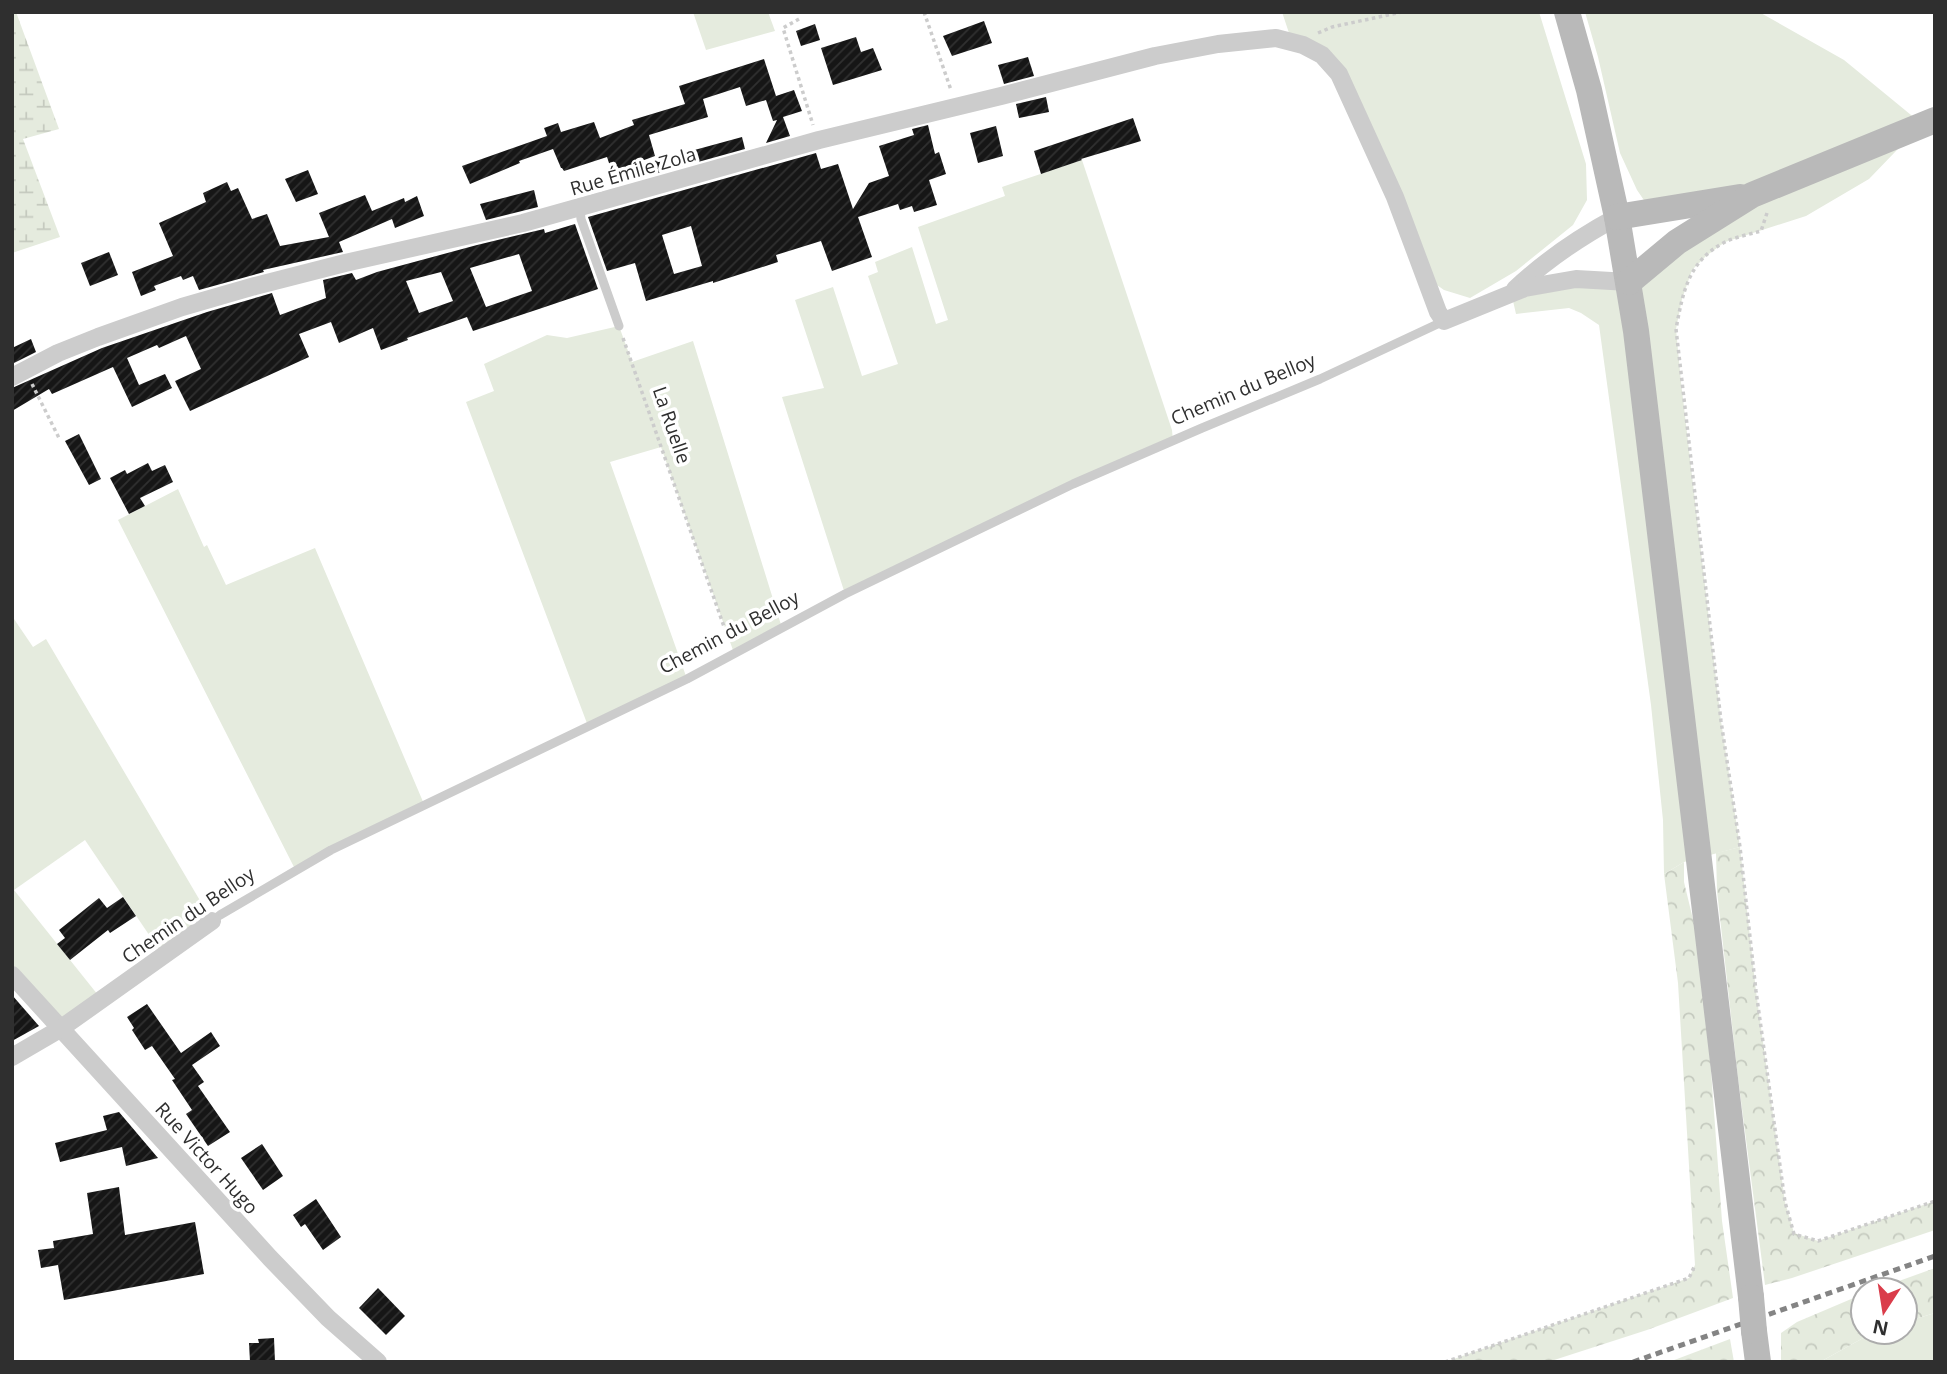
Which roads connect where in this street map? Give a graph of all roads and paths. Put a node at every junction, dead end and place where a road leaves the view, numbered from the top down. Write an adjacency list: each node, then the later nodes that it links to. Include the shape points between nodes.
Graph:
1 (924, 12): 6 (path)
2 (1402, 12): 5 (path, via 1332,27)
3 (1567, 12): 12 (street)
4 (799, 19): 8 (path, via 783,28)
5 (1303, 46): 6 (street, Rue Émile Zola, via 1276,38 1218,44); 15 (street, via 1322,55 1339,74)
6 (956, 106): 8 (street, Rue Émile Zola)
7 (1935, 120): 9 (street)
8 (819, 140): 11 (street, Rue Émile Zola)
9 (1777, 185): 10 (street); 24 (path, via 1761,231 1725,242 1692,270 1676,329 1784,1202 1794,1234 1818,1241)
10 (1752, 195): 12 (street); 13 (street, via 1677,242)
11 (580, 208): 16 (lane); 17 (street, Rue Émile Zola, via 182,307 58,353)
12 (1617, 217): 13 (street); 14 (street, via 1540,266)
13 (1629, 282): 14 (street, via 1576,279); 28 (street, bridge)
14 (1511, 292): 15 (street)
15 (1444, 321): 19 (lane, Chemin du Belloy, via 1073,484)
16 (619, 326): 19 (path, La Ruelle)
17 (18, 374): 18 (path)
18 (59, 438)
19 (734, 653): 20 (lane, Chemin du Belloy, via 374,828 295,869)
20 (212, 921): 22 (street, Chemin du Belloy)
21 (12, 975): 22 (street, Rue Victor Hugo)
22 (61, 1029): 23 (street, Chemin du Belloy); 26 (street, Rue Victor Hugo, via 270,1258)
23 (12, 1057)
24 (1935, 1201)
25 (1695, 1265): 27 (path, via 1689,1278)
26 (378, 1362)
27 (1445, 1362)
28 (1758, 1362)

